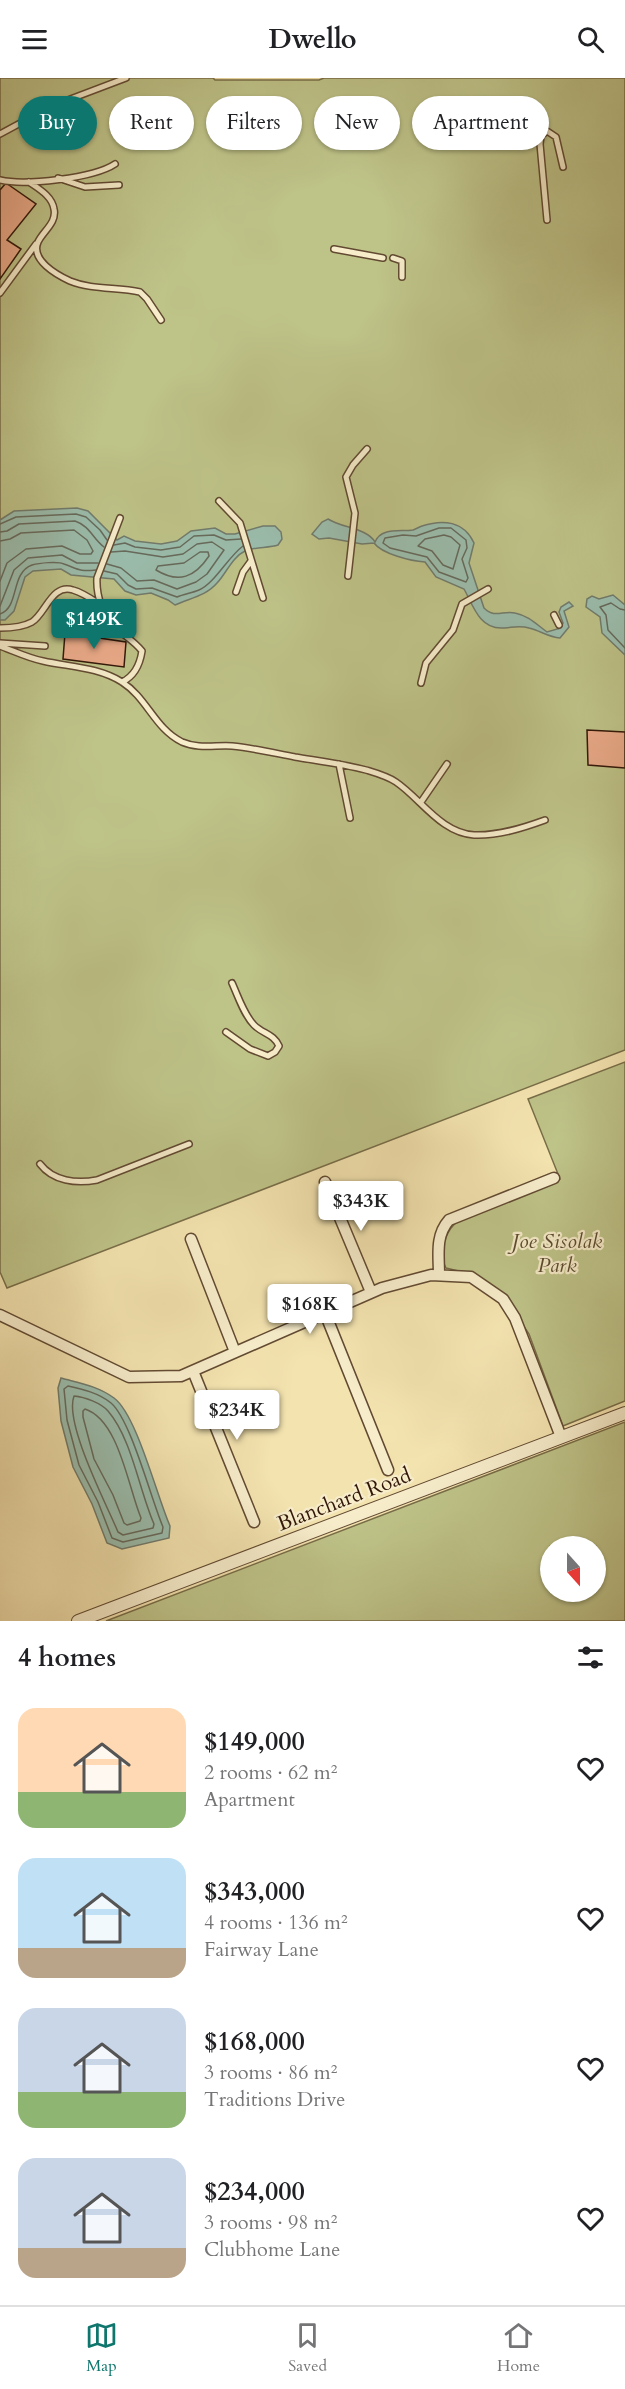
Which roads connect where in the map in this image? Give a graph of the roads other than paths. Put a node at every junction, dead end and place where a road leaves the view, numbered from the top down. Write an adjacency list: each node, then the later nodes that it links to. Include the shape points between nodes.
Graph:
1 (126, 78): 2 (lane, via 52,106)
2 (0, 134)
3 (115, 164): 5 (lane, via 98,172)
4 (563, 167): 9 (lane, via 556,137 548,131 541,136 540,144)
5 (58, 178): 7 (lane); 8 (lane, via 85,187)
6 (0, 180): 7 (lane)
7 (29, 182): 10 (lane, via 47,195 54,208 54,218)
8 (119, 185)
9 (547, 220)
10 (37, 243): 14 (lane); 15 (lane)
11 (334, 249): 12 (lane)
12 (383, 258)
13 (393, 258): 16 (lane, via 402,261)
14 (25, 260): 15 (lane); 17 (lane)
15 (41, 260): 18 (lane, via 72,282 140,292)
16 (402, 277)
17 (0, 293)
18 (162, 320)
19 (367, 449): 23 (lane, via 346,477 355,513)
20 (219, 501): 22 (lane, via 240,523)
21 (120, 518): 27 (lane, via 97,578)
22 (251, 561): 25 (lane); 26 (lane)
23 (348, 576)
24 (488, 589): 34 (lane, via 462,604 453,630 426,663)
25 (236, 592)
26 (263, 598)
27 (102, 606): 30 (lane, via 66,588 52,597 33,621); 33 (lane, via 108,620 134,640 141,651 135,672)
28 (554, 615): 29 (lane)
29 (559, 625)
30 (0, 628)
31 (0, 645): 32 (lane); 33 (lane, via 41,661 100,671)
32 (45, 646)
33 (122, 682): 35 (lane, via 141,698 158,724 183,742)
34 (421, 682)
35 (339, 764): 37 (lane, via 395,781); 38 (lane)
36 (447, 764): 37 (lane)
37 (421, 802): 39 (lane, via 443,823 473,835 494,834)
38 (350, 818)
39 (545, 820)
40 (232, 983): 41 (lane, via 248,1017 276,1038 279,1046 268,1056)
41 (226, 1032)
42 (189, 1144): 43 (lane, via 83,1182 58,1178)
43 (40, 1164)
44 (554, 1178): 47 (street, via 449,1220 438,1240)
45 (325, 1182): 48 (street)
46 (191, 1239): 51 (street)
47 (439, 1275): 48 (street); 54 (street, via 471,1277 503,1299 515,1318)
48 (371, 1292): 49 (street)
49 (325, 1313): 51 (street); 55 (street)
50 (0, 1315): 52 (street, via 129,1377 181,1376)
51 (235, 1352): 52 (street)
52 (193, 1371): 56 (street)
53 (625, 1413): 54 (street, Blanchard Road)
54 (561, 1437): 57 (street, Blanchard Road)
55 (387, 1470)
56 (254, 1522)
57 (78, 1621)

